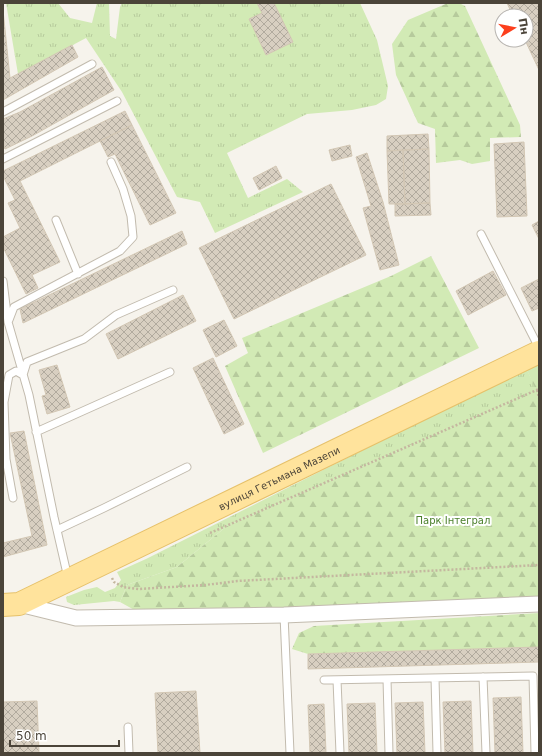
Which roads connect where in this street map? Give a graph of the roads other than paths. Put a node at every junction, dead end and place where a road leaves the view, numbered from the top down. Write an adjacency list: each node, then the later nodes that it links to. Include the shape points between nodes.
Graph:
1 (92, 64): 3 (lane)
2 (116, 101): 4 (lane)
3 (3, 112)
4 (3, 159)
5 (111, 162): 8 (lane, via 123,188 131,216 133,238 120,251)
6 (56, 220): 8 (lane)
7 (481, 234): 12 (lane)
8 (78, 274): 11 (lane, via 14,307)
9 (3, 281): 11 (lane)
10 (173, 290): 15 (lane, via 116,315 84,339 27,362)
11 (8, 322): 15 (lane)
12 (539, 348)
13 (539, 352): 20 (main road, вулиця Гетьмана Мазепи)
14 (170, 372): 16 (lane)
15 (23, 375): 16 (lane); 18 (lane, via 16,371 9,375 4,402 6,459)
16 (36, 432): 19 (lane)
17 (187, 467): 19 (lane)
18 (13, 498)
19 (57, 530): 20 (lane)
20 (68, 580): 21 (main road, вулиця Гетьмана Мазепи)
21 (11, 604): 23 (street, вулиця Гетьмана Мазепи, via 76,618)
22 (539, 604): 23 (street, вулиця Гетьмана Мазепи)
23 (284, 616): 32 (lane)
24 (536, 674): 25 (lane); 37 (lane)
25 (483, 677): 26 (lane); 36 (lane)
26 (435, 678): 27 (lane); 35 (lane)
27 (386, 679): 29 (lane); 34 (lane)
28 (324, 680): 29 (lane)
29 (337, 680): 33 (lane)
30 (128, 727): 31 (lane)
31 (129, 753)
32 (290, 753)
33 (340, 753)
34 (389, 753)
35 (437, 753)
36 (486, 753)
37 (535, 753)

